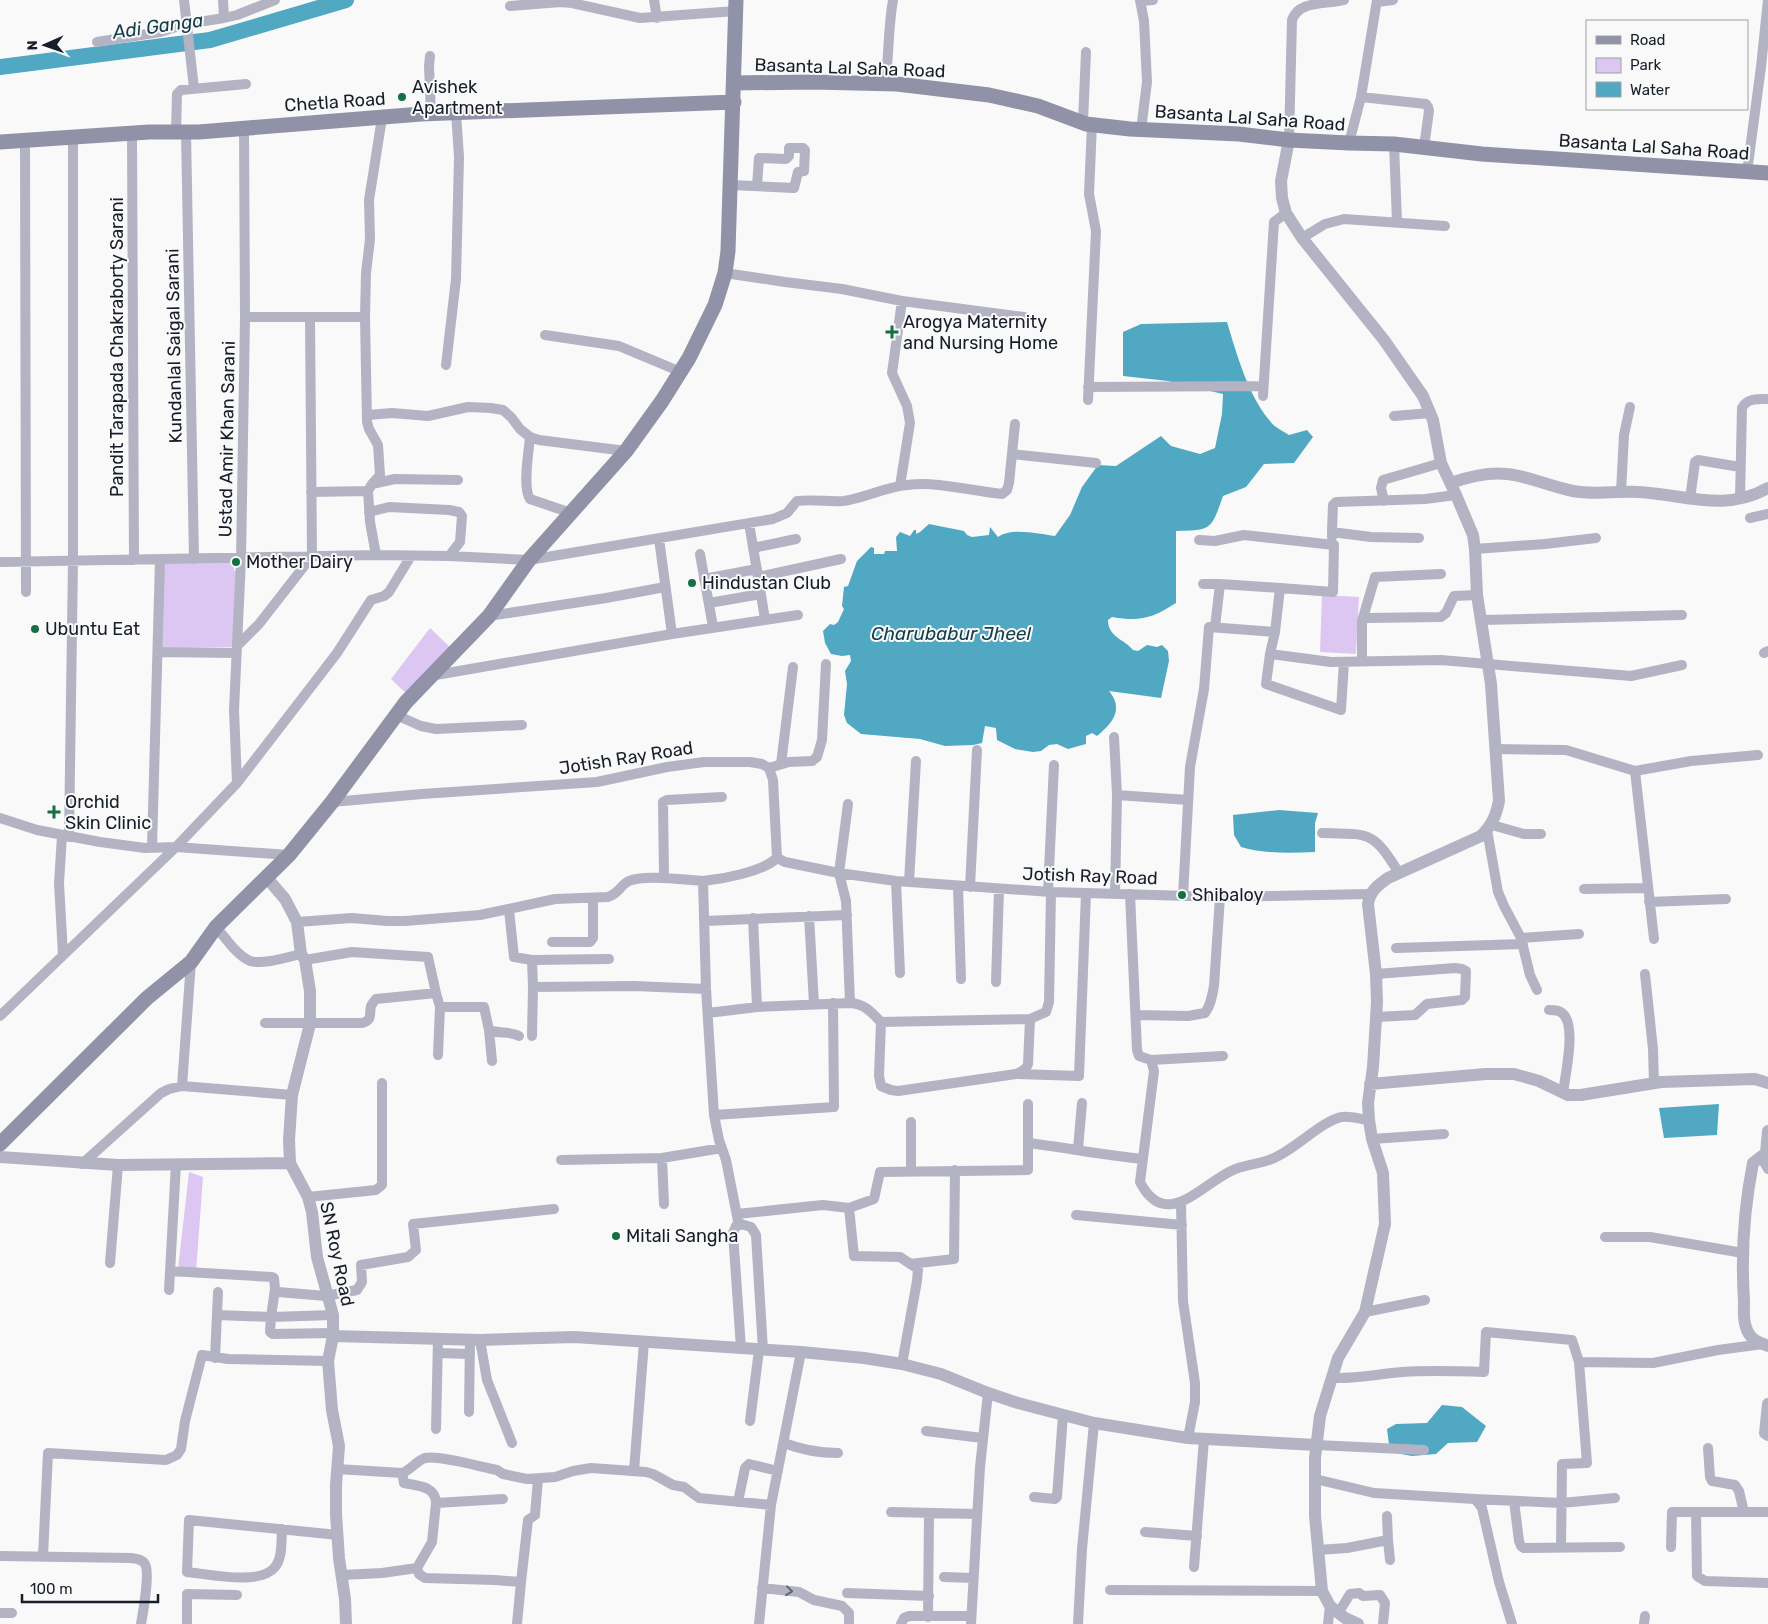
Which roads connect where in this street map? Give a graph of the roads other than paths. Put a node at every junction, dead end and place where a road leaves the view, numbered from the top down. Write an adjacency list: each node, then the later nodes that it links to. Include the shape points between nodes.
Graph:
1 (184, 0): 17 (street)
2 (223, 0): 15 (street)
3 (275, 0): 12 (street)
4 (654, 0): 16 (street)
5 (893, 0): 23 (street)
6 (1140, 0): 7 (street); 32 (street, via 1147,82)
7 (1153, 0)
8 (1344, 0): 37 (street, via 1308,4 1295,12 1292,20)
9 (1393, 0): 11 (street)
10 (1768, 0): 44 (street)
11 (1377, 1): 25 (street)
12 (254, 4): 15 (street, via 238,15)
13 (736, 5): 16 (street); 21 (main road)
14 (510, 6): 16 (street, via 572,2 627,16)
15 (224, 18): 17 (street)
16 (657, 18)
17 (186, 26): 18 (street); 24 (street)
18 (97, 42)
19 (1086, 52): 30 (street)
20 (430, 56): 28 (street)
21 (734, 83): 23 (main road, Basanta Lal Saha Road); 26 (main road)
22 (246, 84): 24 (street)
23 (885, 85): 30 (main road, Basanta Lal Saha Road, via 990,95 1038,106)
24 (194, 88): 33 (street, Kundanlal Saigal Sarani, via 177,94)
25 (1361, 97): 40 (street); 42 (street, via 1426,104 1429,111)
26 (734, 102): 27 (main road, Chetla Road); 46 (main road)
27 (456, 113): 28 (main road, Chetla Road); 59 (street, via 456,279)
28 (431, 114): 29 (main road, Chetla Road)
29 (382, 118): 31 (main road, Chetla Road); 55 (street, via 369,200)
30 (1087, 123): 32 (main road, Basanta Lal Saha Road); 61 (street, via 1089,194 1096,231)
31 (244, 128): 33 (main road, Chetla Road); 54 (street, Ustad Amir Khan Sarani)
32 (1141, 130): 35 (main road, Basanta Lal Saha Road)
33 (181, 132): 34 (main road, Chetla Road); 106 (street, Kundanlal Saigal Sarani)
34 (132, 133): 36 (main road, Chetla Road); 108 (street, Pandit Tarapada Chakraborty Sarani)
35 (1267, 137): 37 (main road, Basanta Lal Saha Road); 43 (street, via 1279,149)
36 (73, 138): 38 (main road, Chetla Road); 111 (street)
37 (1289, 140): 40 (main road, Basanta Lal Saha Road); 43 (street)
38 (25, 141): 39 (main road, Chetla Road); 113 (street)
39 (0, 142)
40 (1350, 143): 41 (main road, Basanta Lal Saha Road)
41 (1394, 144): 42 (main road, Basanta Lal Saha Road); 49 (street)
42 (1424, 147): 44 (main road, Basanta Lal Saha Road, via 1482,154)
43 (1285, 169): 48 (street, via 1281,181)
44 (1747, 172): 45 (main road, Basanta Lal Saha Road)
45 (1768, 173)
46 (731, 185): 47 (street); 52 (main road)
47 (758, 186): 47 (street, via 794,188 798,172 804,171 805,150 788,148 789,156 786,158 759,158)
48 (1286, 213): 51 (street); 61 (street, via 1274,222 1263,391)
49 (1397, 222): 50 (street); 51 (street, via 1344,219 1325,224)
50 (1445, 226)
51 (1302, 238): 65 (street, via 1384,340 1413,380)
52 (725, 273): 53 (street); 60 (main road, via 715,305)
53 (902, 301): 56 (street); 77 (street, via 892,372 907,406 910,423)
54 (245, 317): 57 (street); 105 (street, Ustad Amir Khan Sarani)
55 (365, 317): 57 (street); 66 (street)
56 (1024, 317)
57 (310, 318): 80 (street)
58 (545, 335): 60 (street, via 620,346)
59 (446, 365)
60 (681, 372): 70 (main road)
61 (1088, 386): 62 (street)
62 (1088, 400)
63 (1768, 400): 74 (street, via 1744,403)
64 (1630, 407): 81 (street, via 1622,449)
65 (1431, 413): 67 (street); 73 (street)
66 (368, 416): 69 (street, via 392,413 428,416 468,407 491,408 503,410); 78 (street, via 369,429 378,445 380,475)
67 (1394, 416)
68 (1015, 424): 71 (street)
69 (530, 437): 70 (street); 87 (street, via 528,496)
70 (626, 451): 87 (main road)
71 (1012, 454): 72 (street); 77 (street, via 1007,490 1002,494 921,484)
72 (1096, 463)
73 (1441, 463): 76 (street); 85 (street, via 1383,480)
74 (1740, 467): 83 (street, via 1694,462); 84 (street)
75 (458, 480): 78 (street, via 395,479)
76 (1450, 482): 81 (street, via 1478,475 1504,474 1571,491); 82 (street)
77 (900, 486): 90 (street, via 845,500 797,501 788,513)
78 (370, 488): 80 (street); 86 (street)
79 (1768, 488): 84 (street)
80 (311, 492): 102 (street)
81 (1621, 492): 83 (street)
82 (1456, 494): 85 (street); 99 (street, via 1473,535)
83 (1690, 498): 84 (street, via 1727,502)
84 (1740, 500)
85 (1384, 502): 91 (street, via 1336,502 1333,504)
86 (369, 512): 101 (street); 104 (street, via 389,507 459,512 462,516 460,542)
87 (571, 513): 110 (main road)
88 (1768, 514): 89 (street)
89 (1750, 518)
90 (749, 524): 94 (street); 98 (street)
91 (1332, 532): 92 (street); 97 (street)
92 (1418, 538)
93 (1596, 538): 99 (street)
94 (659, 539): 110 (street); 119 (street)
95 (796, 539): 98 (street)
96 (1200, 540): 97 (street, via 1215,541 1244,535)
97 (1334, 545): 120 (street, via 1333,592)
98 (753, 548): 114 (street)
99 (1475, 549): 123 (street)
100 (700, 554): 116 (street)
101 (376, 555): 102 (street); 103 (street)
102 (312, 556): 105 (street); 135 (street)
103 (411, 556): 104 (street); 156 (street, via 389,592 371,600 336,653)
104 (449, 556): 110 (street)
105 (241, 558): 106 (street); 135 (street, Ustad Amir Khan Sarani)
106 (194, 559): 109 (street)
107 (841, 559): 114 (street)
108 (134, 560): 109 (street); 111 (street)
109 (160, 560): 136 (street)
110 (529, 560): 127 (main road)
111 (73, 561): 113 (street); 166 (street)
112 (0, 562): 113 (street)
113 (26, 562): 121 (street)
114 (757, 573): 116 (street); 122 (street)
115 (1442, 574): 130 (street, via 1375,577)
116 (704, 579): 124 (street)
117 (1202, 584): 118 (street)
118 (1220, 584): 120 (street); 132 (street)
119 (665, 587): 127 (street); 134 (street)
120 (1280, 588): 133 (street)
121 (26, 592)
122 (761, 594): 124 (street); 128 (street)
123 (1477, 595): 129 (street); 130 (street, via 1454,596 1441,617 1366,618)
124 (709, 602): 131 (street)
125 (798, 615): 128 (street)
126 (1682, 615): 129 (street)
127 (489, 616): 144 (main road)
128 (765, 619): 131 (street)
129 (1482, 620): 140 (street)
130 (1362, 621): 138 (street)
131 (713, 627): 134 (street)
132 (1215, 627): 133 (street); 159 (street, via 1208,627 1204,689 1190,767)
133 (1275, 632): 137 (street)
134 (672, 634): 144 (street)
135 (237, 649): 136 (street); 156 (street, Ustad Amir Khan Sarani, via 234,710)
136 (158, 652): 167 (street)
137 (1270, 654): 139 (street); 139 (street, via 1266,684 1341,710)
138 (1362, 661): 139 (street); 140 (street)
139 (1344, 662)
140 (1488, 663): 142 (street, via 1630,676); 149 (street)
141 (826, 664): 152 (street, via 822,740 817,757 812,761)
142 (1682, 665)
143 (793, 667): 152 (street)
144 (429, 677): 145 (main road)
145 (396, 715): 146 (street, via 436,729); 160 (main road)
146 (522, 725)
147 (1114, 737): 157 (street)
148 (977, 750): 179 (street)
149 (1495, 750): 155 (street, via 1566,750); 163 (street, via 1499,800)
150 (1758, 755): 155 (street)
151 (916, 761): 177 (street)
152 (781, 764): 154 (street)
153 (1054, 765): 183 (street)
154 (769, 768): 160 (street, Jotish Ray Road, via 750,762 704,762 597,782); 170 (street, via 774,785)
155 (1635, 772): 181 (street)
156 (237, 783): 168 (street)
157 (1117, 795): 159 (street); 185 (street)
158 (722, 797): 174 (street, via 662,802)
159 (1188, 800): 188 (street)
160 (332, 802): 169 (main road)
161 (848, 804): 171 (street)
162 (0, 818): 166 (street)
163 (1489, 828): 165 (street); 172 (street, via 1481,836); 202 (street, via 1498,892)
164 (1322, 833): 172 (street, via 1355,834 1374,839)
165 (1541, 834)
166 (65, 836): 167 (street); 205 (street, via 59,883)
167 (152, 847): 168 (street)
168 (176, 847): 169 (street); 205 (street)
169 (289, 855): 173 (main road)
170 (777, 858): 171 (street, Jotish Ray Road); 175 (street, via 753,870)
171 (839, 873): 176 (street, Jotish Ray Road); 194 (street, via 845,891)
172 (1399, 873): 187 (street)
173 (267, 878): 198 (street, SN Roy Road, via 285,899); 199 (main road)
174 (664, 878): 175 (street); 190 (street, via 634,879 626,882 615,895)
175 (703, 880): 197 (street)
176 (896, 881): 177 (street, Jotish Ray Road); 210 (street)
177 (909, 882): 178 (street, Jotish Ray Road)
178 (958, 886): 179 (street, Jotish Ray Road); 213 (street)
179 (970, 887): 180 (street, Jotish Ray Road)
180 (999, 888): 183 (street, Jotish Ray Road); 214 (street)
181 (1648, 888): 182 (street); 192 (street)
182 (1584, 889)
183 (1049, 892): 184 (street, Jotish Ray Road); 229 (street, via 1049,1002 1046,1012)
184 (1086, 893): 185 (street, Jotish Ray Road); 240 (street, via 1079,1076)
185 (1115, 894): 186 (street, Jotish Ray Road)
186 (1130, 894): 188 (street, Jotish Ray Road); 226 (street)
187 (1370, 894): 189 (street, Jotish Ray Road); 211 (street, via 1368,904)
188 (1183, 896): 189 (street, Jotish Ray Road)
189 (1220, 897): 226 (street, via 1214,986 1212,1000 1205,1013)
190 (593, 898): 193 (street, via 555,899); 203 (street, via 593,938 590,942)
191 (1726, 899): 192 (street)
192 (1649, 902): 201 (street)
193 (509, 910): 198 (street, via 405,920 352,918); 208 (street, via 514,957)
194 (846, 915): 195 (street); 220 (street)
195 (808, 916): 196 (street); 221 (street)
196 (754, 918): 197 (street); 223 (street)
197 (705, 921): 216 (street)
198 (297, 922): 206 (street, SN Roy Road)
199 (216, 927): 206 (street, via 240,954 250,960 261,962); 209 (main road)
200 (1579, 934): 202 (street)
201 (1654, 939)
202 (1522, 941): 204 (street); 217 (street)
203 (552, 942)
204 (1396, 948)
205 (63, 955): 227 (street)
206 (303, 957): 218 (street, via 352,952 428,957); 232 (street, SN Roy Road, via 310,991)
207 (609, 959): 208 (street)
208 (532, 960): 215 (street)
209 (191, 962): 245 (street); 257 (main road, via 128,1016)
210 (900, 973)
211 (1376, 974): 228 (street); 228 (street, via 1455,968 1466,971 1467,977 1462,1000 1427,1004 1415,1015)
212 (1645, 974): 242 (street)
213 (961, 979)
214 (996, 982)
215 (533, 987): 216 (street, via 634,986); 235 (street)
216 (706, 990): 225 (street)
217 (1537, 990)
218 (436, 993): 222 (street); 232 (street, via 376,999 371,1005 371,1017 362,1023)
219 (833, 1003): 220 (street); 221 (street); 250 (street, via 834,1107)
220 (850, 1003): 230 (street, via 865,1006)
221 (814, 1004): 223 (street)
222 (440, 1006): 233 (street, via 484,1007); 236 (street)
223 (758, 1007): 225 (street)
224 (1549, 1010): 246 (street, via 1563,1014 1569,1029)
225 (708, 1013): 250 (street)
226 (1136, 1015): 238 (street, via 1137,1050 1139,1056)
227 (0, 1016)
228 (1376, 1017): 244 (street)
229 (1030, 1019): 230 (street); 240 (street, via 1027,1068)
230 (881, 1022): 240 (street, via 879,1076 881,1086 885,1088 898,1091)
231 (265, 1023): 232 (street)
232 (310, 1024): 247 (street, SN Roy Road)
233 (489, 1030): 234 (street); 239 (street)
234 (519, 1036)
235 (532, 1036)
236 (438, 1055)
237 (1223, 1056): 238 (street)
238 (1150, 1060): 263 (street, via 1154,1071)
239 (492, 1061)
240 (1016, 1074)
241 (382, 1083): 272 (street, via 382,1185 376,1190)
242 (1654, 1083): 243 (street, via 1726,1079 1755,1079); 246 (street, via 1581,1095)
243 (1768, 1083)
244 (1370, 1084): 246 (street, via 1514,1074 1539,1081); 251 (street)
245 (182, 1086): 247 (street); 265 (street, via 161,1093)
246 (1563, 1093)
247 (292, 1095): 267 (street, SN Roy Road)
248 (1028, 1104): 256 (street)
249 (1082, 1104): 259 (street)
250 (714, 1115): 258 (street)
251 (1369, 1120): 255 (street); 273 (street, via 1349,1116 1332,1120 1283,1154 1228,1172)
252 (910, 1122): 271 (street)
253 (1768, 1131): 261 (street, via 1766,1153)
254 (1444, 1134): 255 (street)
255 (1372, 1139): 290 (street, via 1383,1173 1385,1224)
256 (1029, 1143): 259 (street); 270 (street, via 1028,1170)
257 (0, 1144)
258 (722, 1148): 262 (street); 278 (street)
259 (1078, 1149): 263 (street)
260 (0, 1157): 265 (street)
261 (1761, 1157): 269 (street); 281 (street, via 1753,1163 1748,1186)
262 (662, 1158): 264 (street); 274 (street)
263 (1142, 1159): 273 (street, via 1140,1182 1153,1200 1162,1204)
264 (561, 1160)
265 (82, 1164): 268 (street)
266 (176, 1164): 267 (street); 268 (street); 284 (street)
267 (290, 1164): 272 (street, SN Roy Road)
268 (118, 1165): 282 (street)
269 (1768, 1169)
270 (955, 1170): 271 (street); 283 (street, via 954,1259)
271 (911, 1172): 275 (street, via 880,1172 874,1198)
272 (308, 1198): 288 (street, SN Roy Road)
273 (1181, 1202): 279 (street)
274 (664, 1204)
275 (849, 1208): 278 (street, via 823,1205); 283 (street, via 854,1256 900,1257)
276 (554, 1209): 288 (street, via 413,1224 416,1250 408,1257 361,1265 362,1282 357,1290)
277 (1076, 1215): 279 (street)
278 (739, 1219): 299 (street, via 733,1233); 300 (street, via 756,1235)
279 (1182, 1225): 319 (street, via 1183,1301 1195,1383)
280 (1606, 1237): 281 (street, via 1650,1237)
281 (1743, 1253): 298 (street, via 1745,1327 1754,1341)
282 (110, 1263)
283 (910, 1264): 307 (street, via 918,1269 918,1273)
284 (170, 1271): 285 (street, via 272,1277 276,1281); 286 (street)
285 (275, 1289): 288 (street, via 282,1293); 293 (street)
286 (169, 1290)
287 (218, 1292): 292 (street)
288 (326, 1296): 291 (street, SN Roy Road)
289 (1426, 1300): 290 (street)
290 (1365, 1312): 308 (street, via 1338,1358)
291 (332, 1315): 293 (street); 294 (street, SN Roy Road)
292 (217, 1316): 293 (street); 304 (street)
293 (270, 1317): 294 (street, via 270,1332 273,1334)
294 (333, 1334): 295 (street); 305 (street, SN Roy Road)
295 (438, 1339): 296 (street); 302 (street)
296 (475, 1340): 297 (street, via 574,1337); 303 (street); 321 (street)
297 (644, 1342): 299 (street); 328 (street)
298 (1766, 1345): 306 (street, via 1653,1362)
299 (741, 1348): 300 (street)
300 (761, 1350): 301 (street); 313 (street)
301 (801, 1352): 307 (street); 322 (street)
302 (438, 1353): 303 (street); 315 (street)
303 (469, 1354): 311 (street)
304 (216, 1358): 305 (street); 359 (street, via 202,1355 177,1455 166,1460 48,1453)
305 (328, 1361): 327 (street, SN Roy Road, via 339,1446)
306 (1579, 1362): 308 (street, via 1572,1340 1486,1332 1484,1372 1435,1370); 340 (street, via 1588,1463 1562,1464)
307 (902, 1364): 309 (street, via 941,1374)
308 (1332, 1378): 323 (street, via 1320,1416)
309 (988, 1393): 312 (street); 318 (street)
310 (1768, 1404): 317 (street, via 1765,1433)
311 (469, 1412)
312 (1063, 1415): 314 (street); 333 (street, via 1057,1497)
313 (750, 1421)
314 (1094, 1424): 319 (street); 386 (street)
315 (436, 1429)
316 (926, 1432): 318 (street)
317 (1768, 1435)
318 (982, 1438): 347 (street)
319 (1188, 1438): 320 (street)
320 (1204, 1439): 323 (street); 352 (street)
321 (512, 1443)
322 (784, 1443): 326 (street, via 816,1452); 329 (street)
323 (1316, 1445): 325 (street); 332 (street)
324 (1708, 1448): 344 (street, via 1712,1481 1735,1485)
325 (1424, 1450)
326 (838, 1453)
327 (337, 1469): 330 (street); 351 (street, SN Roy Road)
328 (634, 1471): 331 (street, via 582,1469); 338 (street, via 653,1474 684,1487 699,1498)
329 (778, 1471): 338 (street, via 749,1464 745,1468); 341 (street)
330 (402, 1473): 331 (street, via 421,1460 433,1457 520,1478); 339 (street, via 404,1483 431,1490 436,1495)
331 (538, 1479): 366 (street, via 535,1515 528,1520)
332 (1315, 1479): 336 (street, via 1374,1493); 357 (street)
333 (1034, 1497)
334 (1615, 1498): 340 (street)
335 (503, 1499): 339 (street)
336 (1475, 1499): 337 (street); 390 (street, via 1482,1508)
337 (1514, 1501): 340 (street); 355 (street, via 1520,1546)
338 (738, 1502): 341 (street)
339 (436, 1503): 362 (street, via 432,1542)
340 (1560, 1503): 355 (street)
341 (771, 1505): 368 (street)
342 (891, 1512): 346 (street)
343 (1696, 1512): 344 (street); 354 (street, via 1672,1512); 367 (street, via 1697,1576 1705,1581)
344 (1744, 1512): 345 (street)
345 (1768, 1512)
346 (929, 1514): 347 (street); 373 (street)
347 (977, 1514): 365 (street)
348 (1387, 1516): 353 (street)
349 (282, 1529): 349 (street, via 190,1520 187,1572 247,1577 268,1574 280,1556); 351 (street)
350 (1145, 1532): 352 (street)
351 (338, 1535): 363 (street, SN Roy Road)
352 (1197, 1536): 361 (street)
353 (1388, 1540): 357 (street); 360 (street)
354 (1671, 1547)
355 (1561, 1548): 356 (street)
356 (1620, 1548)
357 (1318, 1550): 370 (street)
358 (0, 1556): 359 (street)
359 (43, 1556): 379 (street, via 141,1560 146,1565 147,1575)
360 (1390, 1560)
361 (1194, 1567)
362 (417, 1568): 363 (street); 366 (street, via 418,1574 425,1578)
363 (342, 1575): 381 (street, SN Roy Road)
364 (944, 1577): 365 (street)
365 (973, 1578): 378 (street)
366 (521, 1582): 382 (street)
367 (1768, 1583)
368 (762, 1588): 383 (street); 384 (street, one-way to 384, via 799,1592 814,1600 842,1606 849,1613)
369 (1110, 1590): 370 (street)
370 (1322, 1591): 374 (street)
371 (847, 1593): 373 (street)
372 (237, 1595): 380 (street, via 187,1594)
373 (929, 1596): 377 (street)
374 (1335, 1609): 387 (street); 388 (street); 389 (street, via 1350,1594 1380,1595 1385,1603)
375 (0, 1613): 376 (street)
376 (12, 1613)
377 (928, 1617): 378 (street); 385 (street, via 904,1618)
378 (971, 1620)
379 (141, 1624)
380 (188, 1624)
381 (346, 1624)
382 (517, 1624)
383 (759, 1624)
384 (848, 1624)
385 (901, 1624)
386 (1078, 1624)
387 (1328, 1624)
388 (1358, 1624)
389 (1383, 1624)
390 (1512, 1624)

